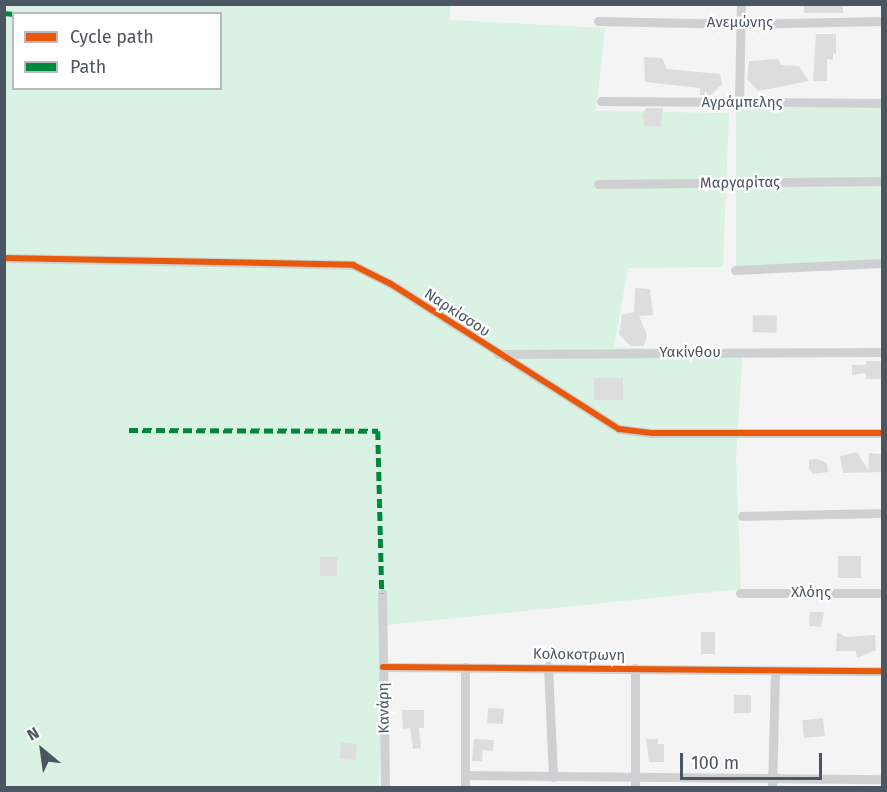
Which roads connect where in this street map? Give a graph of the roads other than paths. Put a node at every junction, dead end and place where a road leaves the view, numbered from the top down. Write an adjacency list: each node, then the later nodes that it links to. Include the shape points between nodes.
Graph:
1 (741, 4): 4 (street)
2 (598, 21): 4 (street, Ανεμώνης)
3 (882, 21): 4 (street, Ανεμώνης)
4 (740, 24): 7 (street)
5 (601, 101): 7 (street, Αγράμπελης)
6 (882, 103): 7 (street, Αγράμπελης)
7 (739, 104)
8 (882, 181): 9 (street, Μαργαρίτας)
9 (598, 184)
10 (4, 258): 14 (street, Ναρκίσσου, via 353,265 391,284)
11 (882, 263): 12 (street)
12 (735, 270)
13 (882, 352): 14 (street, Υακίνθου)
14 (498, 354): 15 (street, Ναρκίσσου, via 619,429 653,433)
15 (882, 433)
16 (882, 513): 17 (street)
17 (742, 516)
18 (382, 592): 22 (street, Κανάρη)
19 (740, 593): 20 (street, Χλόης)
20 (882, 593)
21 (548, 666): 23 (street, Κολοκοτρωνη); 24 (street, Κολοκοτρωνη); 28 (street)
22 (383, 667): 23 (street, Κολοκοτρωνη); 32 (street, Κανάρη)
23 (465, 667): 27 (street)
24 (635, 668): 25 (street, Κολοκοτρωνη); 29 (street)
25 (775, 671): 26 (street, Κολοκοτρωνη); 31 (street)
26 (882, 671)
27 (466, 775): 28 (street); 33 (street)
28 (553, 777): 29 (street)
29 (635, 777): 31 (street); 34 (street)
30 (882, 779): 31 (street)
31 (772, 784)
32 (385, 788)
33 (465, 788)
34 (635, 788)

